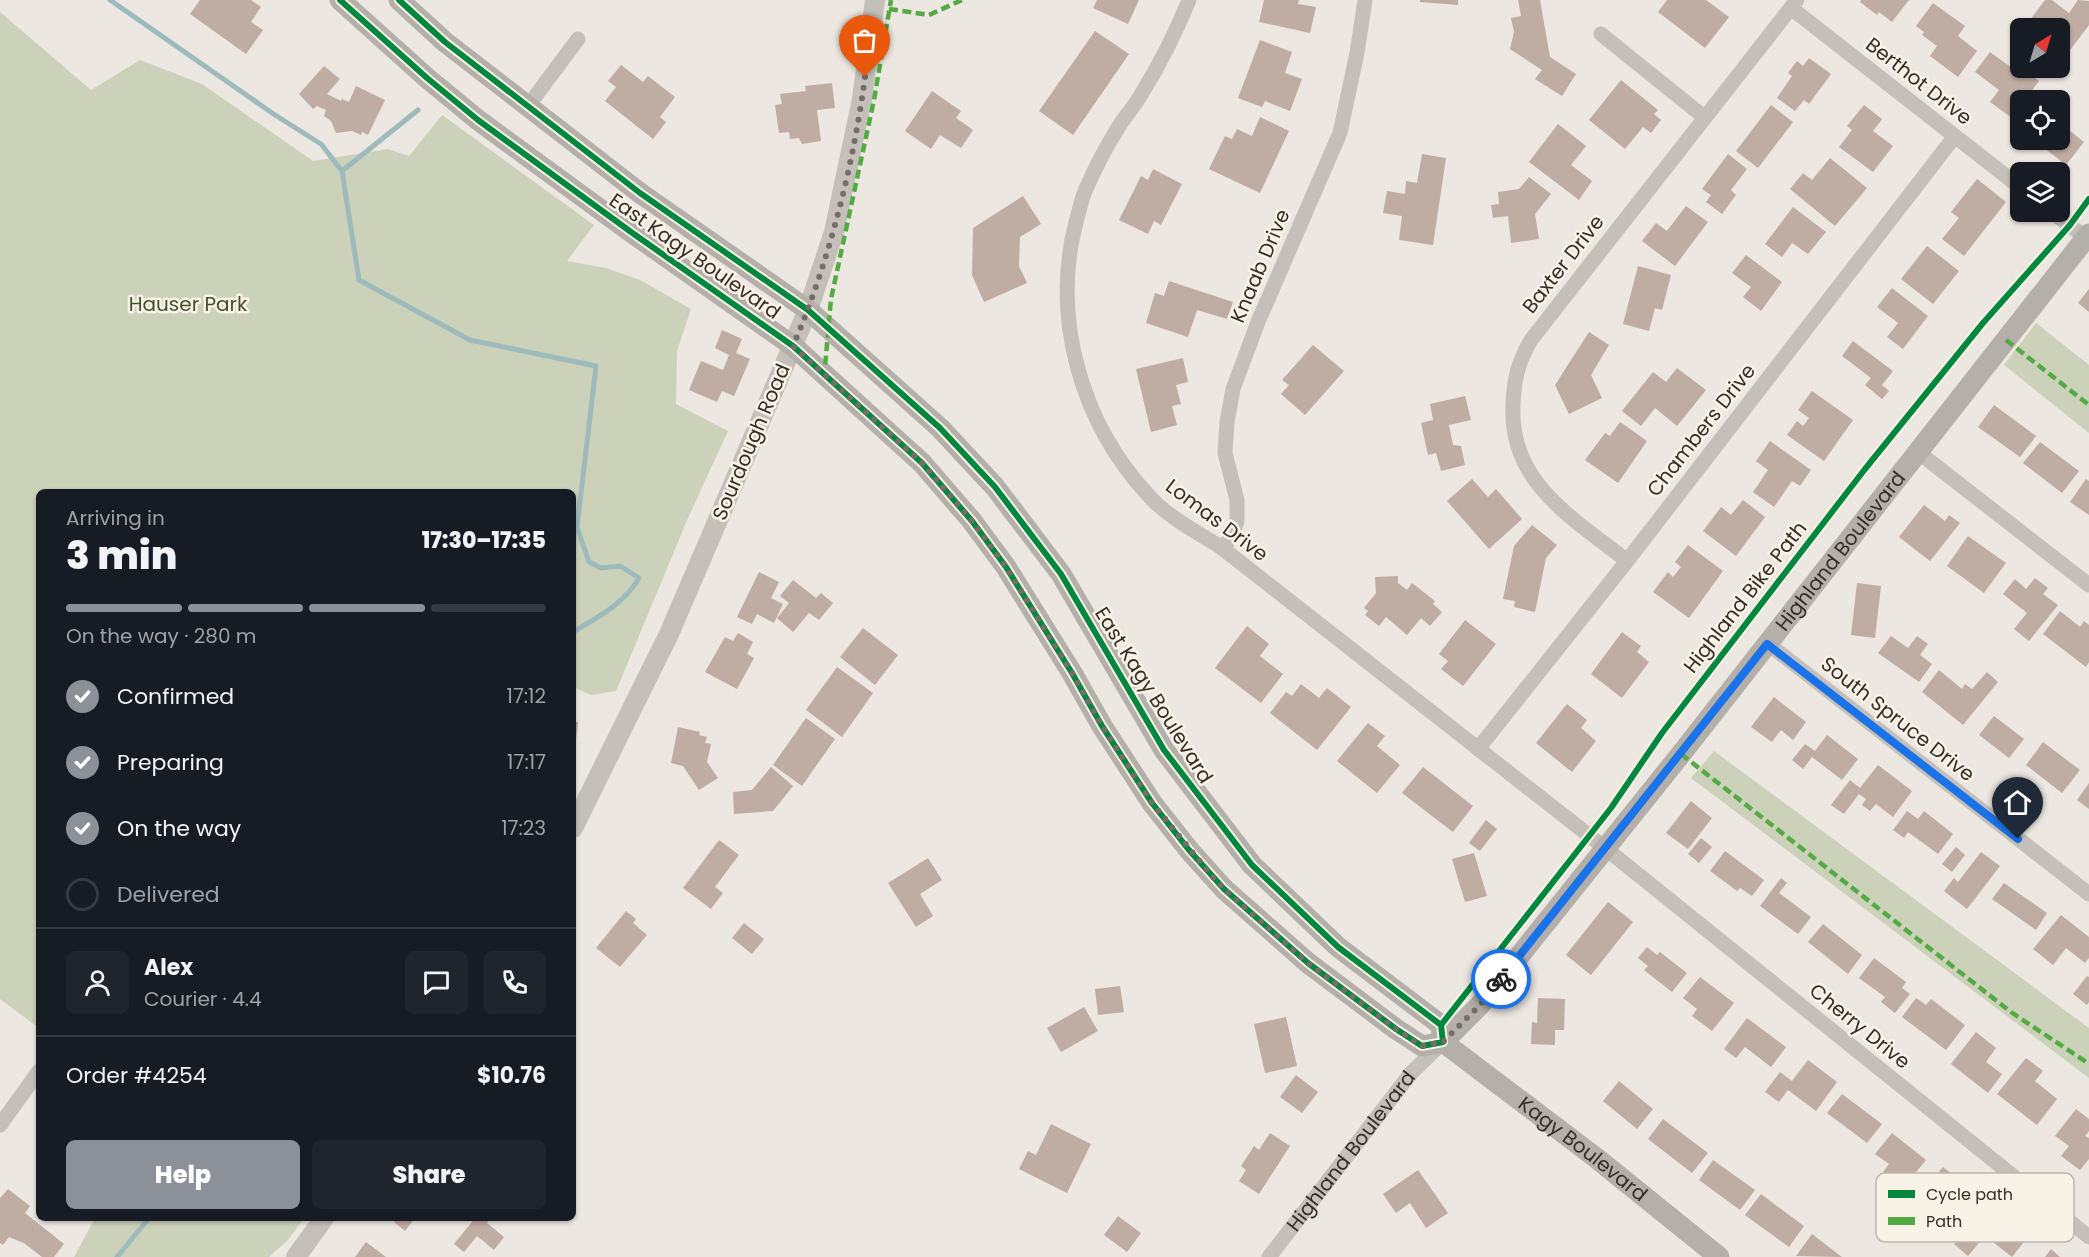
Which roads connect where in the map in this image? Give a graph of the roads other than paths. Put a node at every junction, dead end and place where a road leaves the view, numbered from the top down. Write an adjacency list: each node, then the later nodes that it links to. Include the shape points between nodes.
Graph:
1 (340, 0): 16 (main road, East Kagy Boulevard, via 478,120)
2 (399, 0): 9 (main road, East Kagy Boulevard, via 445,42)
3 (875, 0): 15 (street, Sourdough Road, via 862,99 834,232)
4 (1189, 0): 18 (street, Lomas Drive, via 1142,94 1105,149 1084,193 1068,267 1069,319 1072,346 1088,402 1118,458 1167,513)
5 (1365, 0): 18 (street, Knaab Drive, via 1340,133 1233,388 1225,453 1238,521)
6 (1794, 4): 10 (street, Baxter Drive); 11 (street, Berthot Drive)
7 (1601, 34): 10 (street)
8 (578, 39): 9 (street)
9 (528, 106): 15 (main road, East Kagy Boulevard, via 640,193)
10 (1704, 117): 19 (street, Baxter Drive, via 1531,340 1520,359 1514,384 1512,417 1524,465 1563,510)
11 (1955, 135): 12 (street, Berthot Drive); 19 (street, Chambers Drive)
12 (2010, 179)
13 (2066, 222): 14 (street)
14 (2088, 237): 17 (main road, Highland Boulevard)
15 (808, 310): 16 (street, Sourdough Road); 26 (main road, East Kagy Boulevard, via 940,428 995,488 1061,574 1164,750 1252,865 1338,948 1440,1025)
16 (793, 346): 23 (street, Sourdough Road, via 669,634); 26 (main road, East Kagy Boulevard, via 922,463 972,521 1006,567 1152,803 1224,889 1308,963 1396,1029 1422,1046)
17 (1918, 452): 20 (street); 21 (main road, Highland Boulevard)
18 (1222, 548): 22 (street, Lomas Drive)
19 (1627, 561): 22 (street, Chambers Drive)
20 (2089, 585)
21 (1767, 644): 24 (main road, Highland Boulevard); 25 (street, South Spruce Drive)
22 (1478, 749): 24 (street, Lomas Drive)
23 (576, 822)
24 (1605, 848): 26 (main road, Highland Boulevard, via 1480,1005); 29 (street, Cherry Drive)
25 (2089, 894)
26 (1443, 1042): 34 (street, Highland Boulevard, via 1411,1073); 35 (main road, Kagy Boulevard)
27 (36, 1075): 28 (street)
28 (0, 1125)
29 (2009, 1173)
30 (322, 1221): 33 (street)
31 (2074, 1225): 32 (street, Cherry Drive)
32 (2089, 1237)
33 (296, 1257)
34 (1269, 1257)
35 (1719, 1257)

